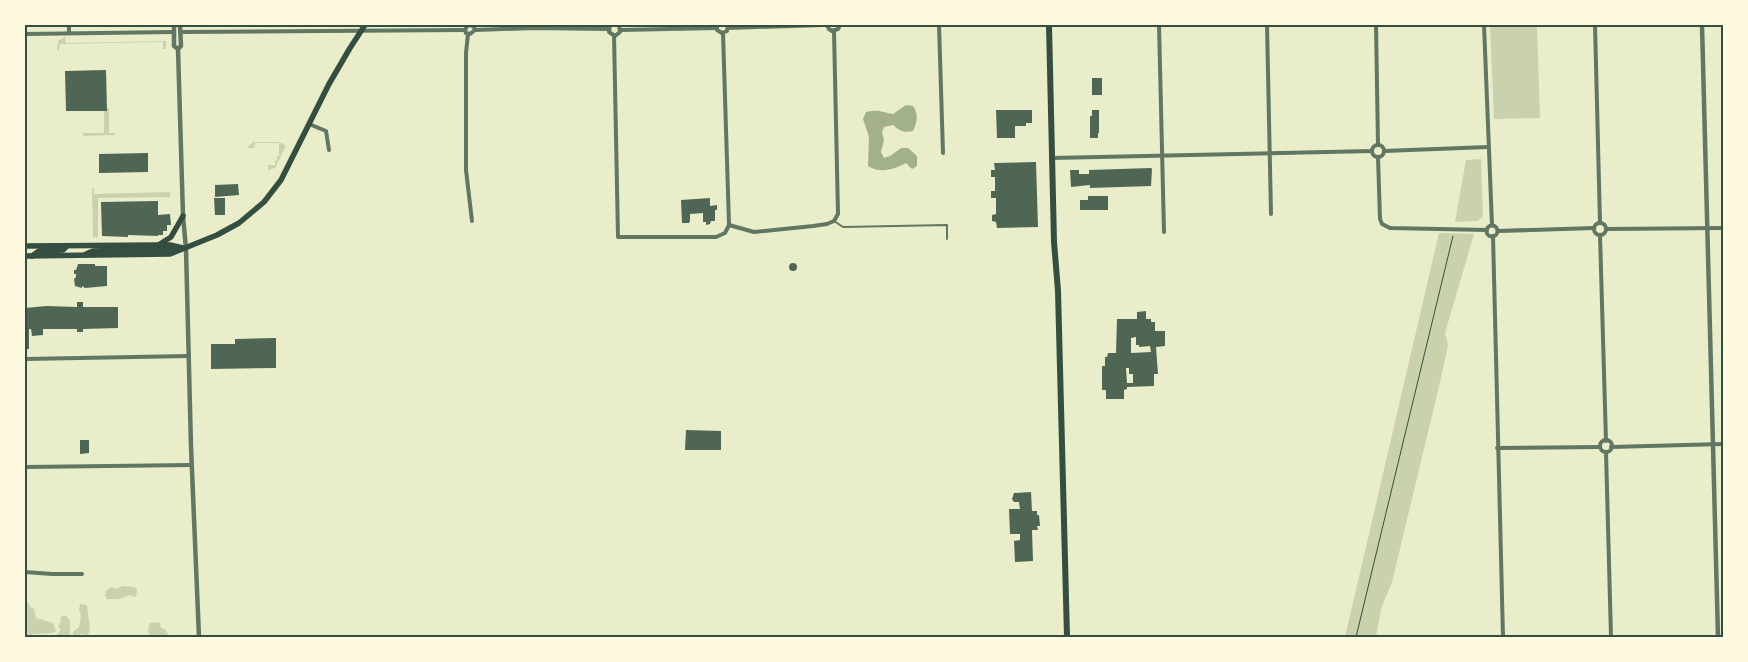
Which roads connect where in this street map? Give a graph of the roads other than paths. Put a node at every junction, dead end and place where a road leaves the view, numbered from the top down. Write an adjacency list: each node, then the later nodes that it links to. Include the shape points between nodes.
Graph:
1 (69, 25): 28 (street)
2 (174, 25): 25 (street)
3 (180, 25): 26 (street)
4 (366, 25): 23 (main road)
5 (471, 25): 22 (street); 27 (street, via 467,26)
6 (822, 25): 19 (street)
7 (827, 25): 24 (street)
8 (840, 25): 9 (street); 24 (street)
9 (855, 25)
10 (939, 25): 39 (street)
11 (1049, 25): 43 (highway)
12 (1159, 25): 41 (street)
13 (1267, 25): 40 (street)
14 (1376, 25): 34 (street)
15 (1484, 25): 35 (street)
16 (1594, 25): 48 (street)
17 (1702, 25): 52 (street)
18 (717, 26): 21 (street); 29 (street)
19 (728, 26): 29 (street)
20 (609, 27): 22 (street); 31 (street, via 610,34)
21 (620, 27): 31 (street, via 619,34)
22 (475, 30): 27 (street)
23 (361, 31): 26 (street); 27 (street); 33 (main road, via 339,65)
24 (834, 31): 47 (street, via 838,214)
25 (174, 32): 28 (street); 32 (street, via 174,46)
26 (181, 32): 32 (street)
27 (467, 32): 46 (street, via 466,170)
28 (69, 33): 30 (street)
29 (723, 33): 49 (street)
30 (25, 34)
31 (614, 36): 49 (street, via 618,237 716,237 725,233)
32 (178, 49): 45 (street)
33 (309, 124): 36 (street, via 326,131); 64 (main road, via 281,180 264,202 232,227)
34 (1378, 145): 37 (street); 38 (street)
35 (1488, 147): 38 (street); 50 (street)
36 (329, 150)
37 (1372, 151): 40 (street); 42 (street)
38 (1384, 151): 42 (street)
39 (943, 153)
40 (1269, 153): 41 (street); 44 (street)
41 (1162, 156): 43 (street); 57 (street)
42 (1378, 157): 55 (street, via 1382,224 1390,228)
43 (1052, 158): 81 (highway)
44 (1271, 214)
45 (182, 216): 61 (main road, via 171,237); 64 (street)
46 (472, 221)
47 (834, 221): 49 (street, via 754,232); 60 (lane, via 843,227 947,225)
48 (1600, 223): 51 (street); 54 (street)
49 (729, 225)
50 (1492, 225): 55 (street); 56 (street)
51 (1594, 228): 56 (street); 58 (street)
52 (1708, 228): 53 (street); 54 (street); 70 (street)
53 (1723, 228)
54 (1606, 229): 58 (street)
55 (1487, 230): 59 (street)
56 (1498, 231): 59 (street)
57 (1164, 232)
58 (1600, 235): 69 (street)
59 (1493, 236): 74 (street)
60 (948, 239)
61 (158, 245): 63 (main road); 64 (main road)
62 (25, 246): 63 (main road)
63 (67, 246): 66 (main road, via 63,250 39,251)
64 (186, 249): 66 (main road, via 170,254); 67 (street)
65 (25, 256): 66 (main road)
66 (32, 256)
67 (189, 356): 68 (street); 76 (street)
68 (25, 359)
69 (1606, 441): 72 (street, via 1601,442); 73 (street)
70 (1713, 444): 71 (street); 73 (street); 84 (street)
71 (1723, 444)
72 (1600, 447): 74 (street); 75 (street)
73 (1611, 447): 75 (street)
74 (1497, 448): 82 (street)
75 (1606, 452): 83 (street)
76 (192, 465): 77 (street); 80 (street)
77 (25, 467)
78 (25, 572): 79 (street)
79 (82, 574)
80 (199, 637)
81 (1067, 637)
82 (1503, 637)
83 (1611, 637)
84 (1718, 637)

